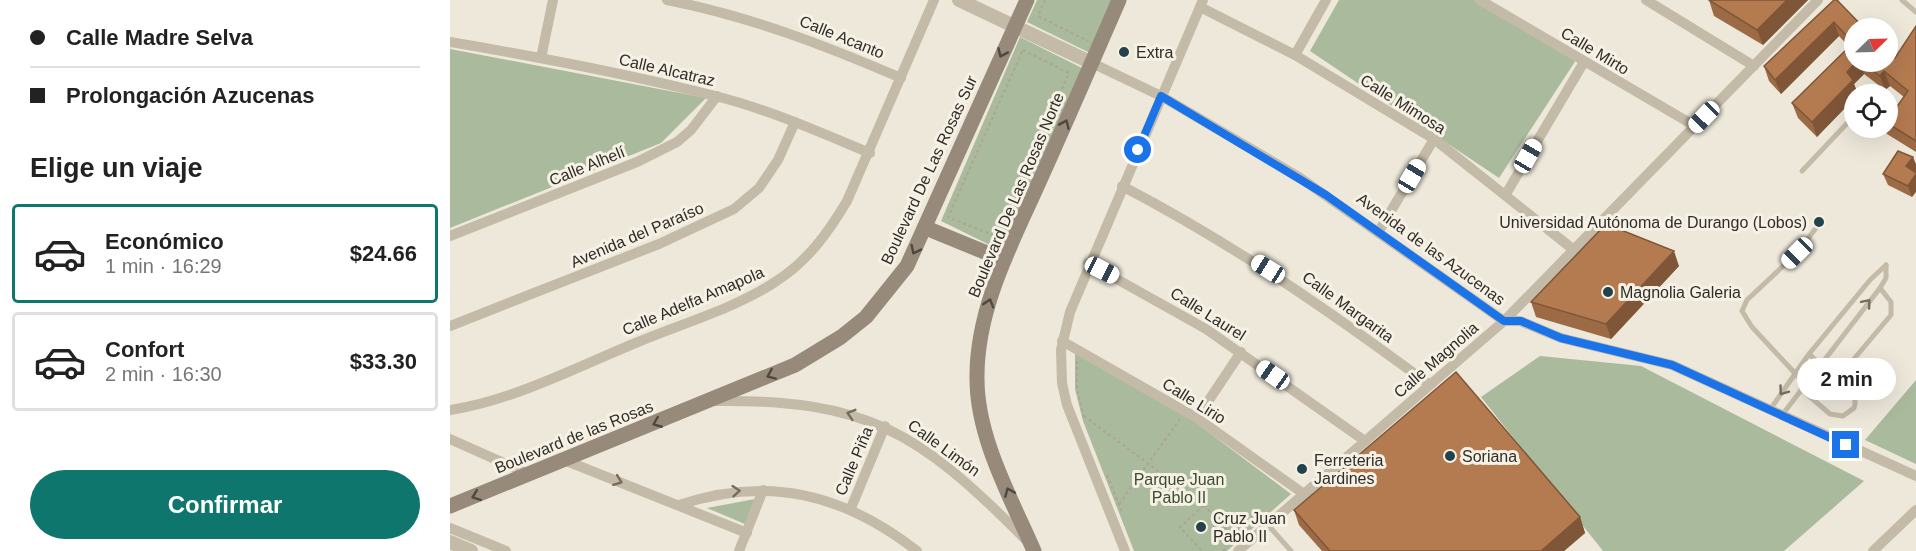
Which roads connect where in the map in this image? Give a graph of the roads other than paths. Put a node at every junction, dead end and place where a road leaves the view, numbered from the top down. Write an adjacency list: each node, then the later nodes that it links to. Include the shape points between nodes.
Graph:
1 (553, 0): 19 (street)
2 (667, 0): 14 (street, Calle Acanto)
3 (728, 0): 14 (street)
4 (934, 0): 23 (street, Calle Adelfa Amapola)
5 (959, 0): 16 (street, Avenida de las Azucenas)
6 (1028, 0): 16 (main road, Boulevard De Las Rosas Sur)
7 (1119, 0): 21 (main road, Boulevard De Las Rosas Norte)
8 (1326, 0): 18 (street)
9 (1480, 0): 20 (street, Calle Mirto)
10 (1646, 0): 22 (street)
11 (1818, 0): 22 (street, Calle Magnolia)
12 (1902, 0): 15 (lane)
13 (1202, 3): 18 (street, Calle Mimosa); 25 (street)
14 (724, 11): 23 (street, Calle Acanto, via 835,49)
15 (1916, 12)
16 (1014, 25): 21 (street, Avenida de las Azucenas); 34 (main road, Boulevard De Las Rosas Sur, one-way to 34)
17 (450, 42): 19 (street, Calle Alcatraz)
18 (1295, 55): 29 (street, Calle Mimosa)
19 (541, 58): 24 (street, Calle Alcatraz)
20 (1584, 62): 27 (street, Calle Mirto); 33 (street)
21 (1092, 63): 25 (street, Avenida de las Azucenas); 39 (main road, Boulevard De Las Rosas Norte, one-way to 21)
22 (1754, 66): 27 (street, Calle Magnolia)
23 (901, 78): 30 (street, Calle Adelfa Amapola)
24 (717, 96): 26 (street, Calle Alcatraz); 37 (street, Calle Alhelí, via 691,130 669,146)
25 (1161, 96): 32 (street); 36 (street, Avenida de las Azucenas, via 1299,177)
26 (795, 122): 30 (street, Calle Alcatraz); 45 (street, Avenida del Paraíso, via 778,160 759,188 734,209 659,244)
27 (1695, 126): 38 (street, Calle Magnolia)
28 (1844, 127): 31 (lane)
29 (1434, 139): 33 (street, Calle Mimosa); 36 (street)
30 (870, 153): 57 (street, Calle Adelfa Amapola, via 828,232 805,258 775,282 520,389)
31 (1802, 171)
32 (1122, 186): 40 (street); 54 (street, Calle Margarita, via 1268,269)
33 (1506, 194): 38 (street, Calle Mimosa)
34 (926, 228): 39 (main road); 56 (main road, Boulevard De Las Rosas Sur, one-way to 56, via 907,266 866,317 795,365)
35 (1816, 228): 52 (lane, via 1797,253 1747,300 1742,311)
36 (1379, 231): 44 (street, Avenida de las Azucenas)
37 (450, 236)
38 (1574, 250): 44 (street, Calle Magnolia)
39 (1004, 260): 77 (main road, Boulevard De Las Rosas Norte, one-way to 39, via 988,439 977,378 985,316)
40 (1088, 263): 47 (street); 49 (street, Calle Laurel)
41 (1880, 288): 42 (lane, via 1886,278 1886,265); 43 (lane, one-way to 41); 53 (lane, via 1891,302 1891,315)
42 (1847, 309): 43 (lane); 46 (lane)
43 (1855, 317): 48 (lane)
44 (1504, 321): 54 (street, Calle Magnolia); 58 (street, via 1521,321 1561,338 1672,365)
45 (450, 327)
46 (1828, 332): 48 (lane); 50 (lane)
47 (1062, 341): 60 (street, Calle Lirio); 82 (street, via 1062,383 1067,405)
48 (1837, 341): 51 (lane)
49 (1241, 352): 60 (street); 63 (street, Calle Laurel)
50 (1809, 354): 51 (lane); 52 (lane)
51 (1819, 365): 53 (lane); 55 (lane)
52 (1795, 374): 55 (lane); 58 (lane, one-way to 58)
53 (1837, 380): 55 (lane, via 1850,389 1855,399 1854,408 1843,416 1830,414)
54 (1430, 385): 63 (street, Calle Magnolia)
55 (1803, 387): 59 (lane)
56 (711, 401): 61 (street, Calle Limón, one-way to 56, via 841,411 807,405); 64 (main road, Boulevard de las Rosas, one-way to 64)
57 (450, 410)
58 (1769, 411): 59 (street)
59 (1781, 416): 66 (street)
60 (1192, 419): 68 (street, Calle Lirio)
61 (885, 426): 71 (street, Calle Piña); 77 (street, Calle Limón, via 945,463)
62 (450, 439): 65 (street)
63 (1365, 441): 68 (street, Calle Magnolia)
64 (564, 460): 65 (main road, Boulevard de las Rosas); 69 (street, one-way to 69)
65 (531, 475): 70 (main road, Boulevard de las Rosas, one-way to 70)
66 (1916, 476)
67 (763, 490): 69 (street, one-way to 67, via 718,494); 71 (street); 75 (street)
68 (1304, 494): 73 (street, Calle Magnolia)
69 (679, 505): 75 (street)
70 (450, 506)
71 (851, 508): 81 (street)
72 (1916, 510): 85 (street)
73 (1268, 525): 83 (street, Calle Magnolia); 84 (lane)
74 (450, 528): 79 (street)
75 (747, 533): 80 (street)
76 (450, 542): 78 (street)
77 (1033, 548)
78 (471, 551)
79 (506, 551)
80 (739, 551)
81 (917, 551)
82 (1125, 551)
83 (1238, 551)
84 (1290, 551)
85 (1873, 551)

